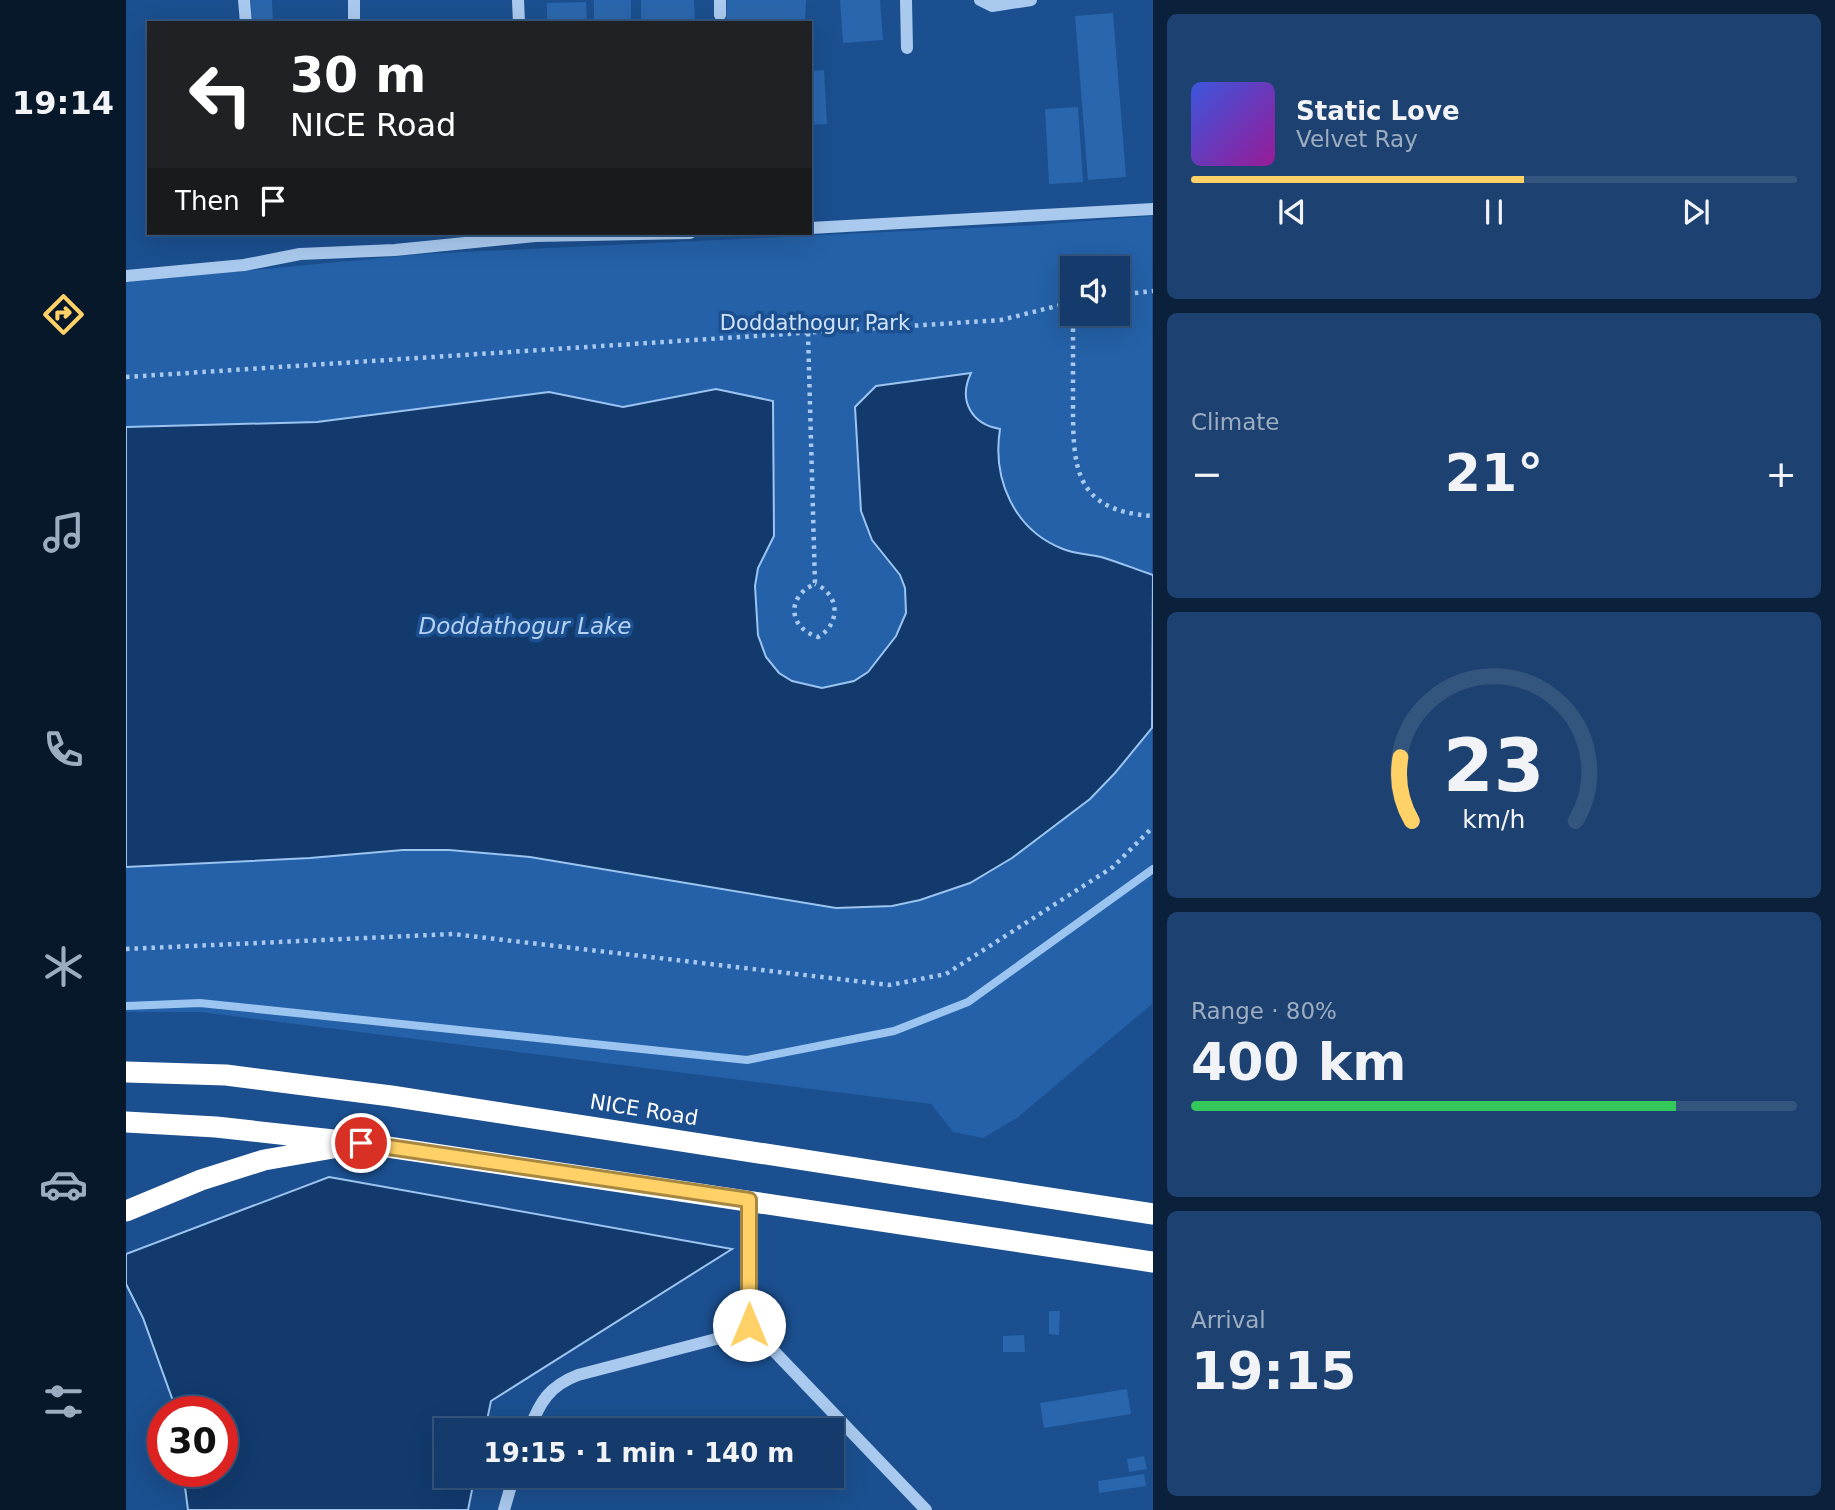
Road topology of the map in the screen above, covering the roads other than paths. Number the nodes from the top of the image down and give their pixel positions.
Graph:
1 (244, 0) edge
2 (354, 0) edge
3 (518, 0) edge
4 (720, 0) edge
5 (906, 0) edge
6 (979, 0) edge
7 (1031, 0) edge
8 (720, 15) dead end
9 (246, 21) edge
10 (354, 21) edge
11 (519, 21) edge
12 (907, 48) dead end
13 (1153, 209) edge
14 (812, 228) edge
15 (535, 235) edge
16 (126, 276) edge
17 (126, 1072) edge
18 (126, 1122) edge
19 (361, 1143) junction
20 (749, 1200) junction
21 (126, 1211) edge
22 (1153, 1214) edge
23 (1153, 1262) edge
24 (749, 1325) junction
25 (534, 1418) edge
26 (510, 1488) edge
27 (504, 1510) edge
28 (926, 1510) edge

1 - 9 street
2 - 10 street
3 - 11 street
4 - 8 street
5 - 12 street
6 - 7 street
13 - 14 street
15 - 16 street
17 - 22 highway, NICE Road
18 - 19 highway
19 - 20 highway
19 - 21 highway
20 - 23 highway
20 - 24 street
24 - 25 street
24 - 28 street
26 - 27 street

